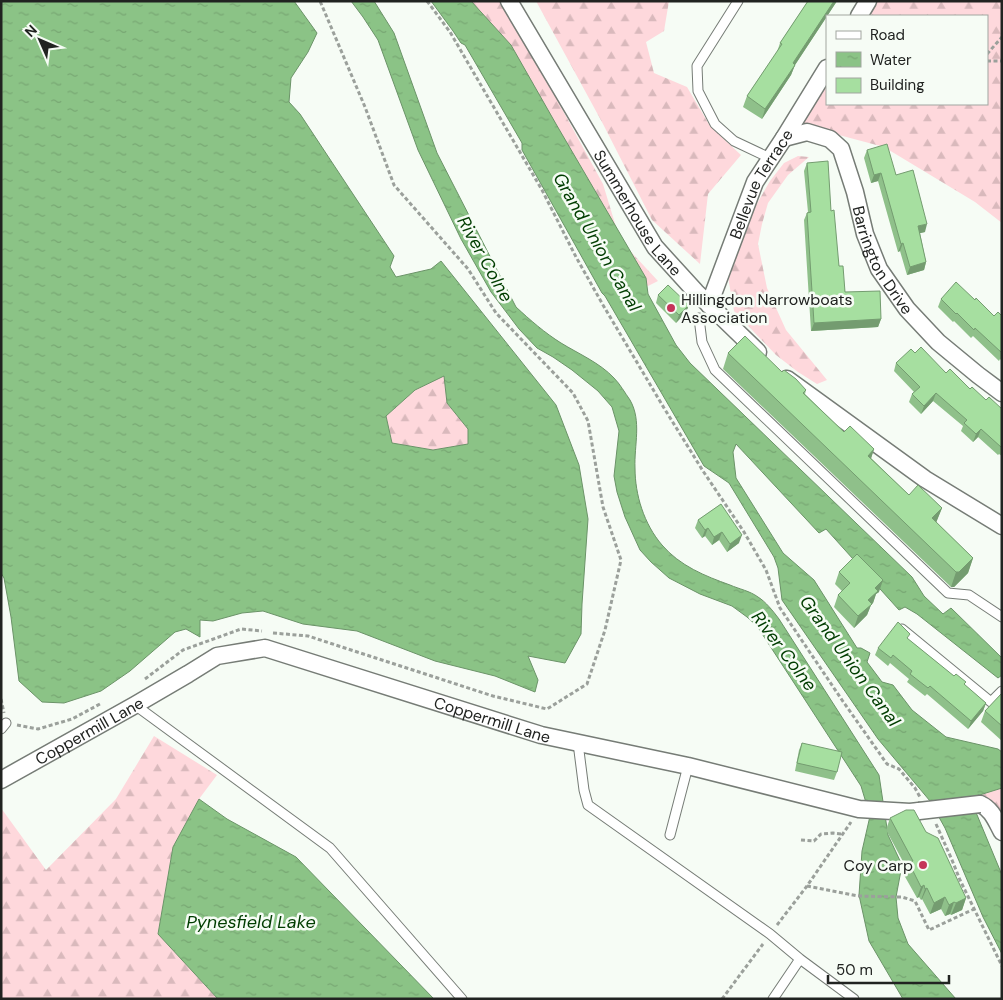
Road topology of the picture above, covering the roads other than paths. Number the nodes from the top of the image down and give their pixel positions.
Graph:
1 (509, 1) edge
2 (738, 1) edge
3 (868, 1) edge
4 (860, 15) edge
5 (826, 70) edge
6 (784, 138) junction
7 (770, 158) junction
8 (704, 311) junction
9 (1002, 393) edge
10 (1002, 526) edge
11 (1002, 617) edge
12 (901, 628) edge
13 (1002, 692) edge
14 (134, 705) junction
15 (578, 743) junction
16 (688, 766) junction
17 (1, 780) edge
18 (1002, 832) edge
19 (670, 835) dead end
20 (800, 959) junction
21 (462, 999) edge
22 (773, 999) edge
23 (854, 999) edge

1 - 8 street, Summerhouse Lane
2 - 7 lane
3 - 4 street
5 - 6 street, Bellevue Terrace
6 - 7 street, Bellevue Terrace
6 - 9 street, Barrington Drive
7 - 8 street, Bellevue Terrace
8 - 10 street, Summerhouse Lane
8 - 11 lane
12 - 13 lane
14 - 15 street, Coppermill Lane
14 - 17 street, Coppermill Lane
14 - 21 lane
15 - 16 street, Coppermill Lane
15 - 20 lane
16 - 18 street, Coppermill Lane, bridge
16 - 19 lane
20 - 22 lane
20 - 23 lane

